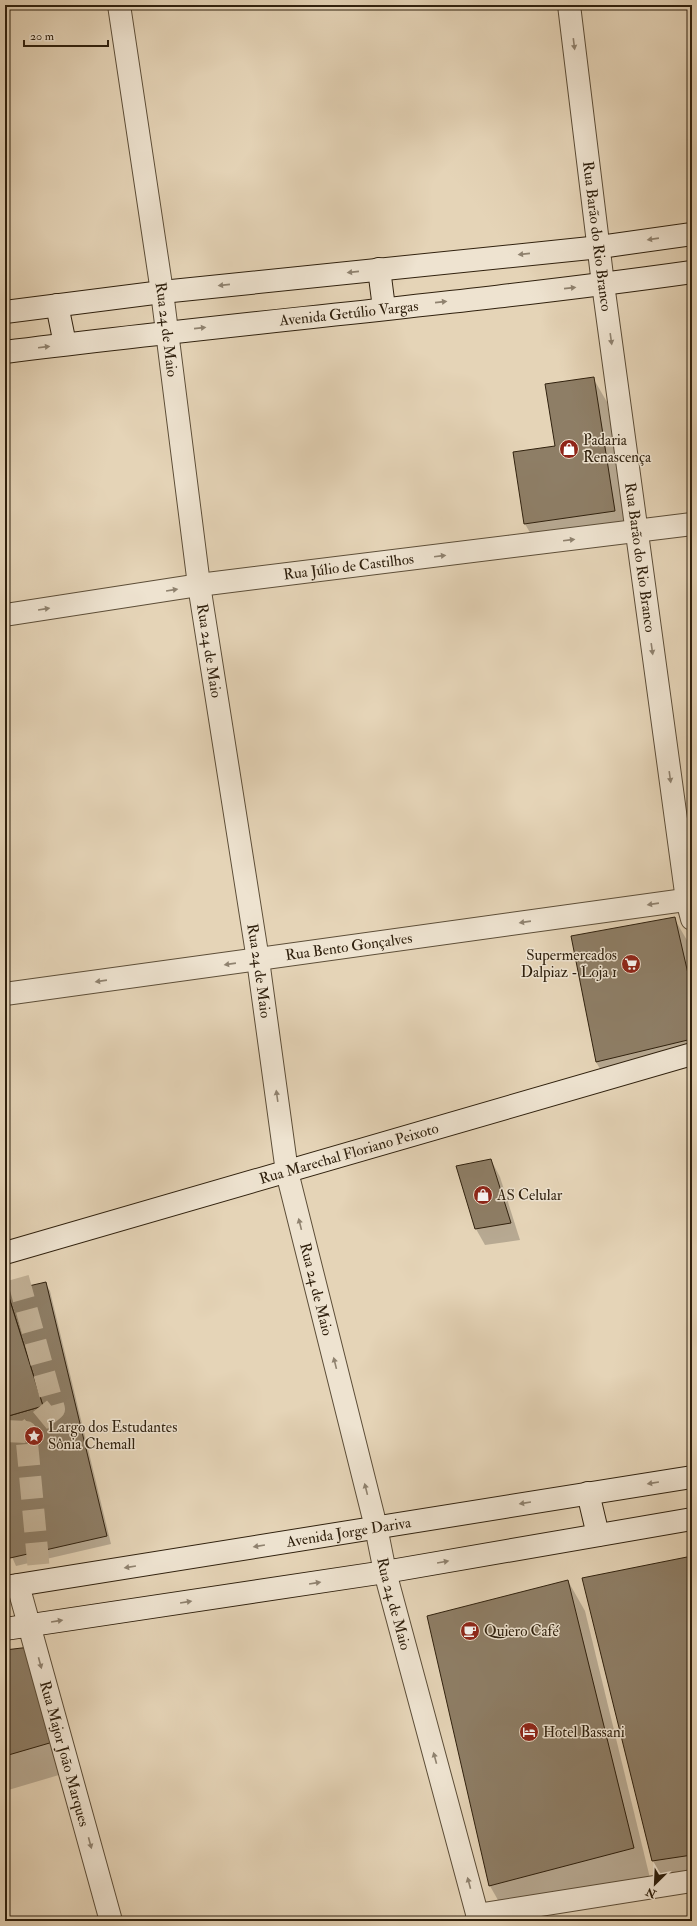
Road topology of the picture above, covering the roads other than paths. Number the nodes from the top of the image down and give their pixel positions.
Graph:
1 (119, 5) edge
2 (569, 5) edge
3 (692, 234) edge
4 (600, 247) junction
5 (379, 269) junction
6 (692, 272) edge
7 (603, 284) junction
8 (162, 292) junction
9 (57, 305) junction
10 (384, 308) junction
11 (5, 312) edge
12 (167, 332) junction
13 (65, 344) junction
14 (5, 352) edge
15 (692, 524) edge
16 (636, 532) junction
17 (199, 585) junction
18 (5, 615) edge
19 (690, 906) edge
20 (258, 960) junction
21 (5, 994) edge
22 (692, 1054) edge
23 (287, 1172) junction
24 (5, 1253) edge
25 (692, 1477) edge
26 (588, 1493) junction
27 (692, 1519) edge
28 (376, 1527) junction
29 (598, 1535) junction
30 (385, 1572) junction
31 (11, 1586) edge
32 (30, 1625) junction
33 (5, 1629) edge
34 (692, 1881) edge
35 (478, 1918) edge
36 (111, 1921) edge

1 - 8 street, Rua 24 de Maio
2 -> 4 street, Rua Barão do Rio Branco
3 -> 4 street
4 -> 5 street
4 - 7 street, Rua Barão do Rio Branco
5 -> 8 street
5 - 10 street
6 - 7 street, Avenida Getúlio Vargas
10 -> 7 street, Avenida Getúlio Vargas
7 -> 16 street, Rua Barão do Rio Branco
8 - 9 street
8 - 12 street, Rua 24 de Maio
9 - 11 street
9 - 13 street
12 -> 10 street, Avenida Getúlio Vargas
12 - 13 street, Avenida Getúlio Vargas
12 - 17 street, Rua 24 de Maio
14 -> 13 street, Avenida Getúlio Vargas
15 - 16 street, Rua Júlio de Castilhos
17 -> 16 street, Rua Júlio de Castilhos
16 -> 19 street, Rua Barão do Rio Branco
18 -> 17 street, Rua Júlio de Castilhos
17 - 20 street, Rua 24 de Maio
19 -> 20 street, Rua Bento Gonçalves
20 -> 21 street, Rua Bento Gonçalves
23 -> 20 street, Rua 24 de Maio
22 - 23 street, Rua Marechal Floriano Peixoto
23 - 24 street, Rua Marechal Floriano Peixoto
28 -> 23 street, Rua 24 de Maio
25 -> 26 street, Avenida Jorge Dariva
26 -> 28 street, Avenida Jorge Dariva
26 - 29 street
27 - 29 street
28 - 30 street, Rua 24 de Maio
28 -> 31 street, Avenida Jorge Dariva
30 -> 29 street
32 -> 30 street
35 -> 30 street, Rua 24 de Maio
31 - 32 street, Rua Major João Marques
32 - 33 street
32 -> 36 street, Rua Major João Marques
34 - 35 street

